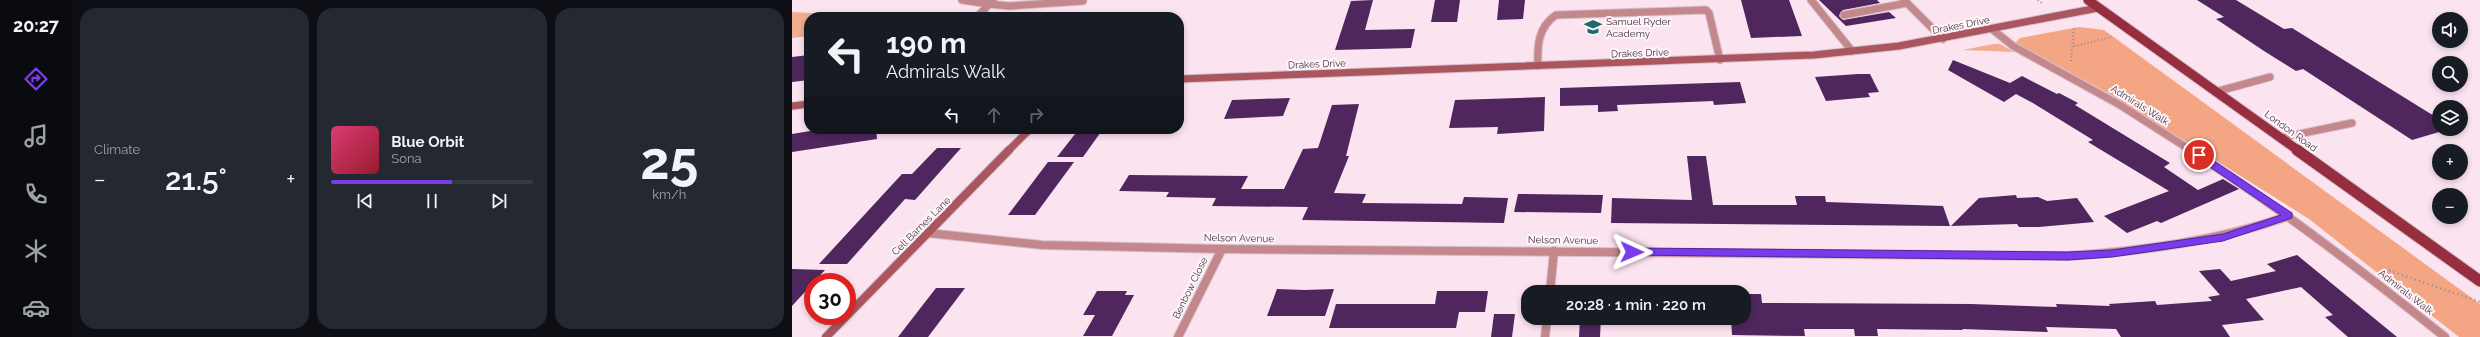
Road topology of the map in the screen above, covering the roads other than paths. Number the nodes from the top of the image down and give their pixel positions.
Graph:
1 (962, 0) edge
2 (1811, 0) edge
3 (2088, 0) edge
4 (1083, 1) dead end
5 (1906, 1) edge
6 (991, 2) edge
7 (2098, 8) junction
8 (982, 12) edge
9 (1844, 15) dead end
10 (1992, 30) junction
11 (1942, 39) junction
12 (1852, 51) junction
13 (1720, 60) junction
14 (1538, 66) junction
15 (2270, 77) dead end
16 (1184, 79) edge
17 (2215, 92) junction
18 (804, 105) edge
19 (792, 106) edge
20 (2352, 123) dead end
21 (1025, 134) edge
22 (2280, 138) junction
23 (2289, 216) junction
24 (928, 234) junction
25 (1222, 249) junction
26 (1554, 251) junction
27 (2480, 281) edge
28 (1551, 285) edge
29 (1546, 325) edge
30 (826, 337) edge
31 (1178, 337) edge
32 (1545, 337) edge
33 (2444, 337) edge

1 - 6 street
2 - 12 street
3 - 7 main road, London Road
4 - 6 street
5 - 9 street
5 - 11 street
6 - 8 street
7 - 10 street, Drakes Drive
7 - 17 main road, London Road
10 - 11 street, Drakes Drive
10 - 23 street, Admirals Walk
11 - 12 street, Drakes Drive
12 - 13 street, Drakes Drive
13 - 14 street, Drakes Drive
13 - 14 street
14 - 16 street, Drakes Drive
15 - 17 street
17 - 22 main road, London Road
18 - 19 street
20 - 22 street
21 - 24 street, Cell Barnes Lane
22 - 27 main road, London Road
23 - 26 street, Nelson Avenue
23 - 33 street, Admirals Walk
24 - 25 street, Nelson Avenue
24 - 30 street, Cell Barnes Lane
25 - 26 street, Nelson Avenue
25 - 31 street, Benbow Close
26 - 28 street
29 - 32 street

